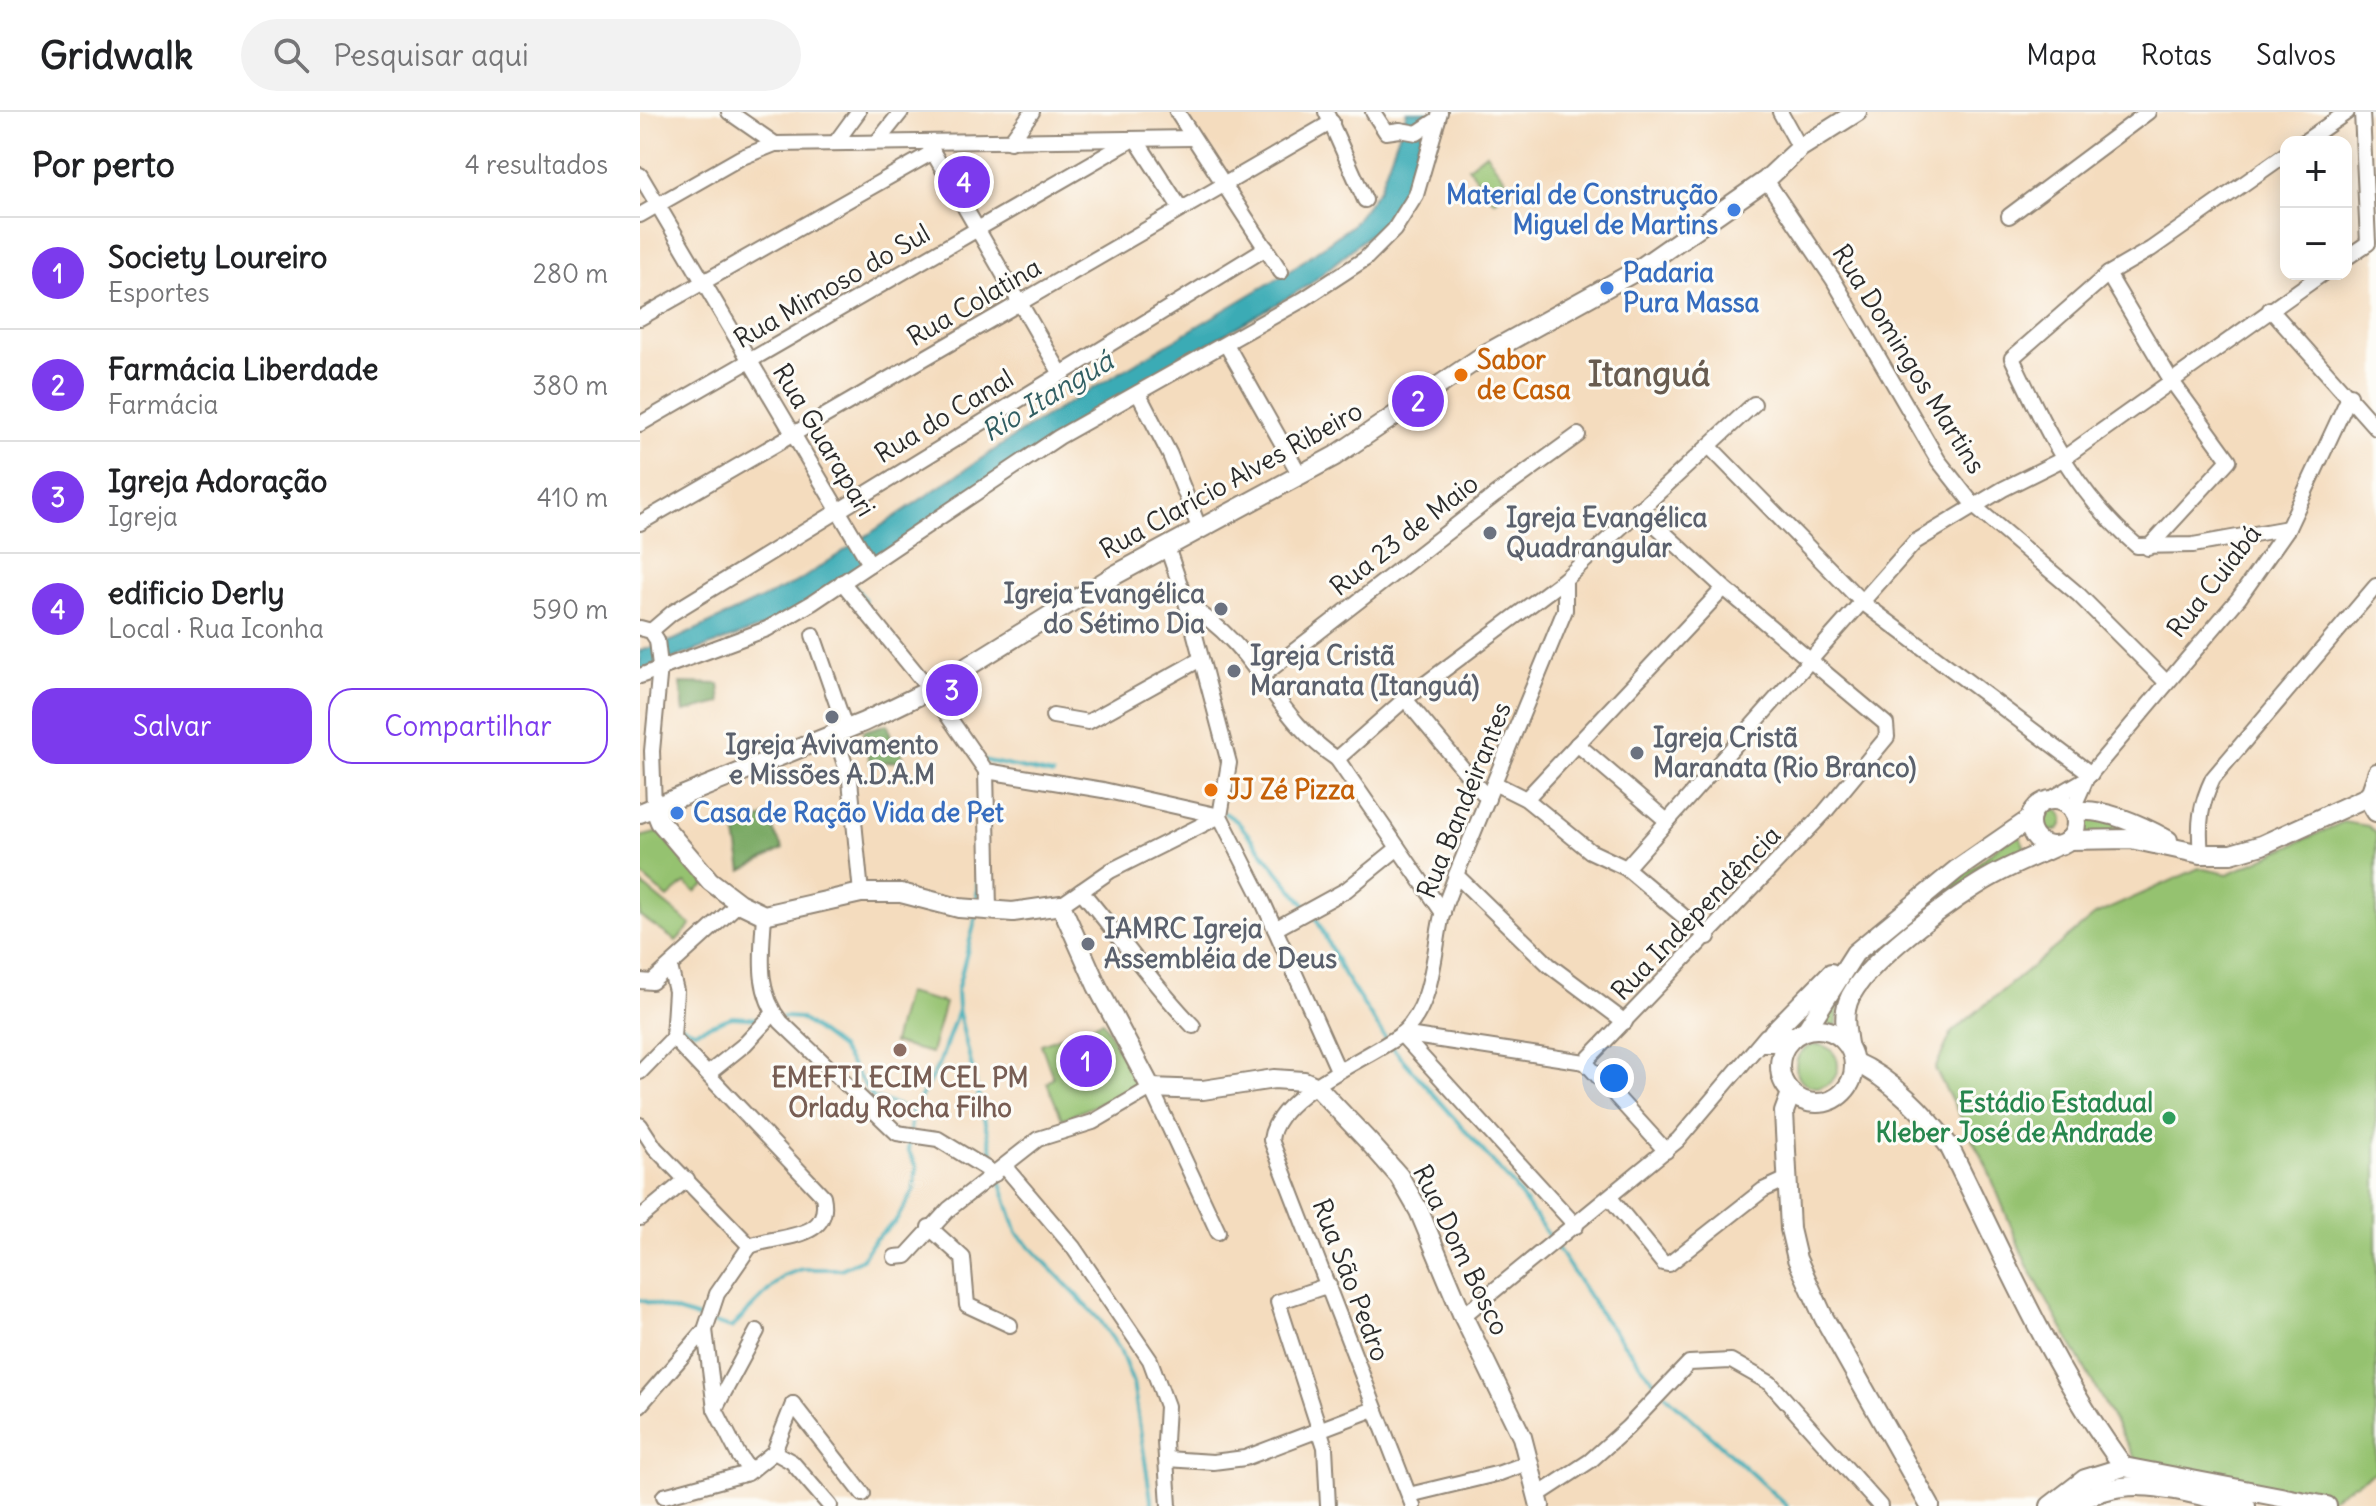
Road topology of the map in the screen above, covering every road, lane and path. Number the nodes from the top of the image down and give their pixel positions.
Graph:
1 (729, 112) edge
2 (858, 112) edge
3 (901, 112) edge
4 (1032, 112) edge
5 (1177, 112) edge
6 (1373, 112) edge
7 (1780, 112) edge
8 (1857, 112) edge
9 (2148, 112) edge
10 (2347, 112) edge
11 (2362, 112) edge
12 (1439, 115) edge
13 (1329, 117) edge
14 (2313, 136) edge
15 (1193, 138) junction
16 (1134, 141) junction
17 (836, 142) junction
18 (877, 142) junction
19 (1010, 142) junction
20 (775, 144) junction
21 (930, 148) junction
22 (1800, 148) junction
23 (2280, 158) edge
24 (640, 175) edge
25 (1766, 180) junction
26 (1226, 183) junction
27 (1365, 200) dead end
28 (657, 205) junction
29 (1181, 209) junction
30 (640, 215) edge
31 (2009, 216) dead end
32 (978, 230) junction
33 (1266, 248) junction
34 (2372, 249) edge
35 (2352, 256) edge
36 (1281, 272) dead end
37 (2108, 274) junction
38 (2313, 280) edge
39 (703, 282) junction
40 (1020, 303) junction
41 (2270, 309) junction
42 (640, 318) edge
43 (1226, 344) junction
44 (750, 362) junction
45 (1061, 374) junction
46 (2171, 380) junction
47 (1138, 393) junction
48 (2350, 395) junction
49 (1754, 404) dead end
50 (640, 424) edge
51 (2376, 428) edge
52 (793, 435) junction
53 (1578, 435) dead end
54 (1709, 446) junction
55 (2061, 460) junction
56 (1300, 475) junction
57 (1975, 507) junction
58 (837, 509) junction
59 (1638, 509) junction
60 (640, 523) edge
61 (2288, 528) junction
62 (1200, 530) junction
63 (1167, 547) junction
64 (2148, 548) junction
65 (868, 561) junction
66 (1565, 579) junction
67 (842, 582) junction
68 (2376, 586) edge
69 (1724, 588) junction
70 (1862, 602) junction
71 (1187, 605) junction
72 (645, 629) edge
73 (813, 635) dead end
74 (1199, 660) junction
75 (660, 662) junction
76 (1811, 662) junction
77 (640, 676) edge
78 (1262, 676) junction
79 (2165, 681) junction
80 (930, 690) junction
81 (1405, 699) junction
82 (1053, 716) dead end
83 (840, 732) junction
84 (1577, 744) junction
85 (1337, 759) junction
86 (986, 771) junction
87 (2376, 771) edge
88 (2088, 776) junction
89 (1496, 784) junction
90 (1488, 799) junction
91 (1526, 799) junction
92 (2049, 800) junction
93 (2373, 801) edge
94 (647, 810) edge
95 (2072, 812) junction
96 (1220, 816) junction
97 (2030, 819) junction
98 (1667, 821) junction
99 (2062, 843) junction
100 (1398, 848) junction
101 (2181, 848) junction
102 (2201, 854) junction
103 (1626, 868) junction
104 (1456, 875) junction
105 (1081, 891) junction
106 (861, 893) junction
107 (739, 903) junction
108 (1061, 905) junction
109 (989, 910) junction
110 (1443, 913) junction
111 (764, 915) junction
112 (1275, 929) junction
113 (1708, 937) junction
114 (1855, 953) junction
115 (670, 967) junction
116 (640, 981) edge
117 (774, 1013) junction
118 (1625, 1022) junction
119 (1193, 1026) dead end
120 (1401, 1034) junction
121 (1790, 1036) junction
122 (673, 1038) junction
123 (1851, 1053) junction
124 (1585, 1062) junction
125 (1338, 1070) junction
126 (640, 1072) edge
127 (709, 1073) junction
128 (1317, 1087) junction
129 (1151, 1088) junction
130 (1791, 1093) junction
131 (640, 1125) edge
132 (1666, 1151) junction
133 (1000, 1170) junction
134 (687, 1179) junction
135 (1787, 1179) junction
136 (1611, 1199) junction
137 (640, 1218) edge
138 (1576, 1226) junction
139 (929, 1227) junction
140 (1218, 1232) dead end
141 (750, 1246) junction
142 (895, 1257) dead end
143 (1329, 1285) junction
144 (1463, 1316) junction
145 (1010, 1325) dead end
146 (705, 1330) junction
147 (757, 1331) dead end
148 (640, 1405) edge
149 (715, 1409) junction
150 (1374, 1409) junction
151 (1320, 1432) junction
152 (774, 1452) junction
153 (1166, 1459) junction
154 (1530, 1462) junction
155 (2124, 1467) junction
156 (753, 1468) junction
157 (863, 1494) dead end
158 (664, 1496) dead end
159 (1539, 1500) edge
160 (1411, 1501) edge
161 (830, 1506) edge
162 (1169, 1506) edge
163 (1328, 1506) edge
164 (1880, 1506) edge
165 (1930, 1506) edge
166 (2050, 1506) edge
167 (2072, 1506) edge
168 (2246, 1506) edge
169 (2327, 1506) edge

1 - 20 street
2 - 17 street
3 - 18 street
4 - 19 street
5 - 15 street
6 - 12 street
7 - 22 street
8 - 22 street, Rua Clarício Alves Ribeiro
9 - 31 street
10 - 14 street
11 - 34 street
12 - 43 street
13 - 26 street, Rua Colatina
13 - 27 street
15 - 16 street
15 - 26 street
16 - 19 street
16 - 29 street
16 - 32 street, Rua Mimoso do Sul
17 - 18 street
17 - 20 street
18 - 21 street
19 - 21 street
20 - 28 street
21 - 32 street
21 - 39 street
22 - 25 street, Rua Clarício Alves Ribeiro
23 - 37 street
24 - 28 street, Rua Guarapari
25 - 56 street, Rua Clarício Alves Ribeiro
25 - 57 street, Rua Domingos Martins
26 - 29 street, Rua Colatina
26 - 33 street
28 - 30 street
28 - 39 street, Rua Guarapari
29 - 40 street, Rua Colatina
32 - 40 street
32 - 44 street, Rua Mimoso do Sul
33 - 36 street
33 - 45 street, Rua do Canal
34 - 35 street
37 - 46 street
37 - 55 street
38 - 41 street
39 - 42 street
39 - 44 street, Rua Guarapari
40 - 45 street
40 - 52 street, Rua Colatina
41 - 46 street
41 - 48 street
43 - 47 street
43 - 56 street
44 - 50 street, Rua Mimoso do Sul
44 - 52 street, Rua Guarapari
45 - 58 street, Rua do Canal
46 - 55 street
46 - 64 street
47 - 62 street
47 - 65 street
48 - 51 street
48 - 61 street, Rua Cuiabá
49 - 54 street
52 - 58 street, Rua Guarapari
52 - 60 street, Rua Colatina
53 - 78 street, Rua 23 de Maio
54 - 59 street
54 - 70 street
55 - 57 street
55 - 64 street
56 - 62 street, Rua Clarício Alves Ribeiro
57 - 70 street
57 - 79 street, Rua Domingos Martins
58 - 65 street, Rua Guarapari
58 - 72 street, Rua do Canal
59 - 66 street
59 - 69 street, Rua Independência
61 - 64 street
61 - 79 street, Rua Cuiabá
62 - 63 street, Rua Clarício Alves Ribeiro
63 - 71 street
63 - 80 street, Rua Clarício Alves Ribeiro
65 - 67 street
66 - 81 street
66 - 89 street, Rua Bandeirantes
67 - 75 street
67 - 80 street
68 - 102 street
69 - 76 street, Rua Independência
69 - 84 street
70 - 76 street
70 - 88 street
71 - 74 street
71 - 78 street
72 - 75 street
73 - 83 street
74 - 82 street
74 - 96 street
75 - 77 street
75 - 94 street
76 - 98 street
76 - 113 street, Rua Independência
78 - 85 street
79 - 88 street, Rua Cuiabá
80 - 83 street, Rua Clarício Alves Ribeiro
80 - 86 street
81 - 85 street
81 - 90 street
83 - 94 street, Rua Clarício Alves Ribeiro
83 - 106 street
84 - 91 street
84 - 98 street
85 - 100 street
86 - 96 street
86 - 109 street
87 - 93 street
88 - 92 street, Rua Cuiabá
88 - 95 street, Rua Cuiabá
89 - 90 street, Rua Bandeirantes
89 - 91 street
90 - 104 street, Rua Bandeirantes
91 - 103 street
92 - 95 street
92 - 97 street
93 - 102 street
94 - 107 street
95 - 99 street
95 - 101 street
96 - 105 street
96 - 112 street
97 - 99 street
97 - 114 street
98 - 103 street
99 - 101 street
99 - 123 street
100 - 110 street
100 - 112 street
101 - 102 street
103 - 113 street
104 - 110 street, Rua Bandeirantes
104 - 118 street
105 - 108 street
105 - 119 street
106 - 109 street
106 - 111 street
107 - 111 street
107 - 115 street
108 - 109 street
108 - 129 street
110 - 120 street, Rua Bandeirantes
111 - 117 street
112 - 125 street
113 - 118 street, Rua Independência
114 - 121 street
114 - 121 street
115 - 116 street
115 - 122 street
117 - 127 street
117 - 133 street
118 - 124 street, Rua Independência
120 - 124 street
120 - 125 street, Rua Bandeirantes
120 - 138 street
121 - 123 street
121 - 130 street
121 - 132 street
122 - 126 street
122 - 127 street
123 - 130 street
123 - 155 street
124 - 132 street
125 - 128 street, Rua Bandeirantes
127 - 141 street
128 - 129 street
128 - 143 street, Rua São Pedro
128 - 144 street, Rua Dom Bosco
129 - 133 street
129 - 140 street
130 - 135 street
131 - 134 street
132 - 136 street
133 - 139 street
133 - 153 street
134 - 137 street
134 - 141 street
135 - 136 street
135 - 165 street
136 - 138 street
138 - 144 street
139 - 142 street
139 - 145 street
141 - 146 street
143 - 150 street, Rua São Pedro
143 - 151 street
144 - 154 street, Rua Dom Bosco
146 - 148 street
146 - 149 street
147 - 149 street
149 - 156 street
150 - 151 street
150 - 160 street, Rua São Pedro
151 - 153 street
151 - 163 street
152 - 156 street
152 - 157 street
152 - 161 street
153 - 162 street
154 - 159 street, Rua Dom Bosco
154 - 160 street
155 - 166 street
155 - 169 street
156 - 158 street
159 - 164 street
167 - 168 street

